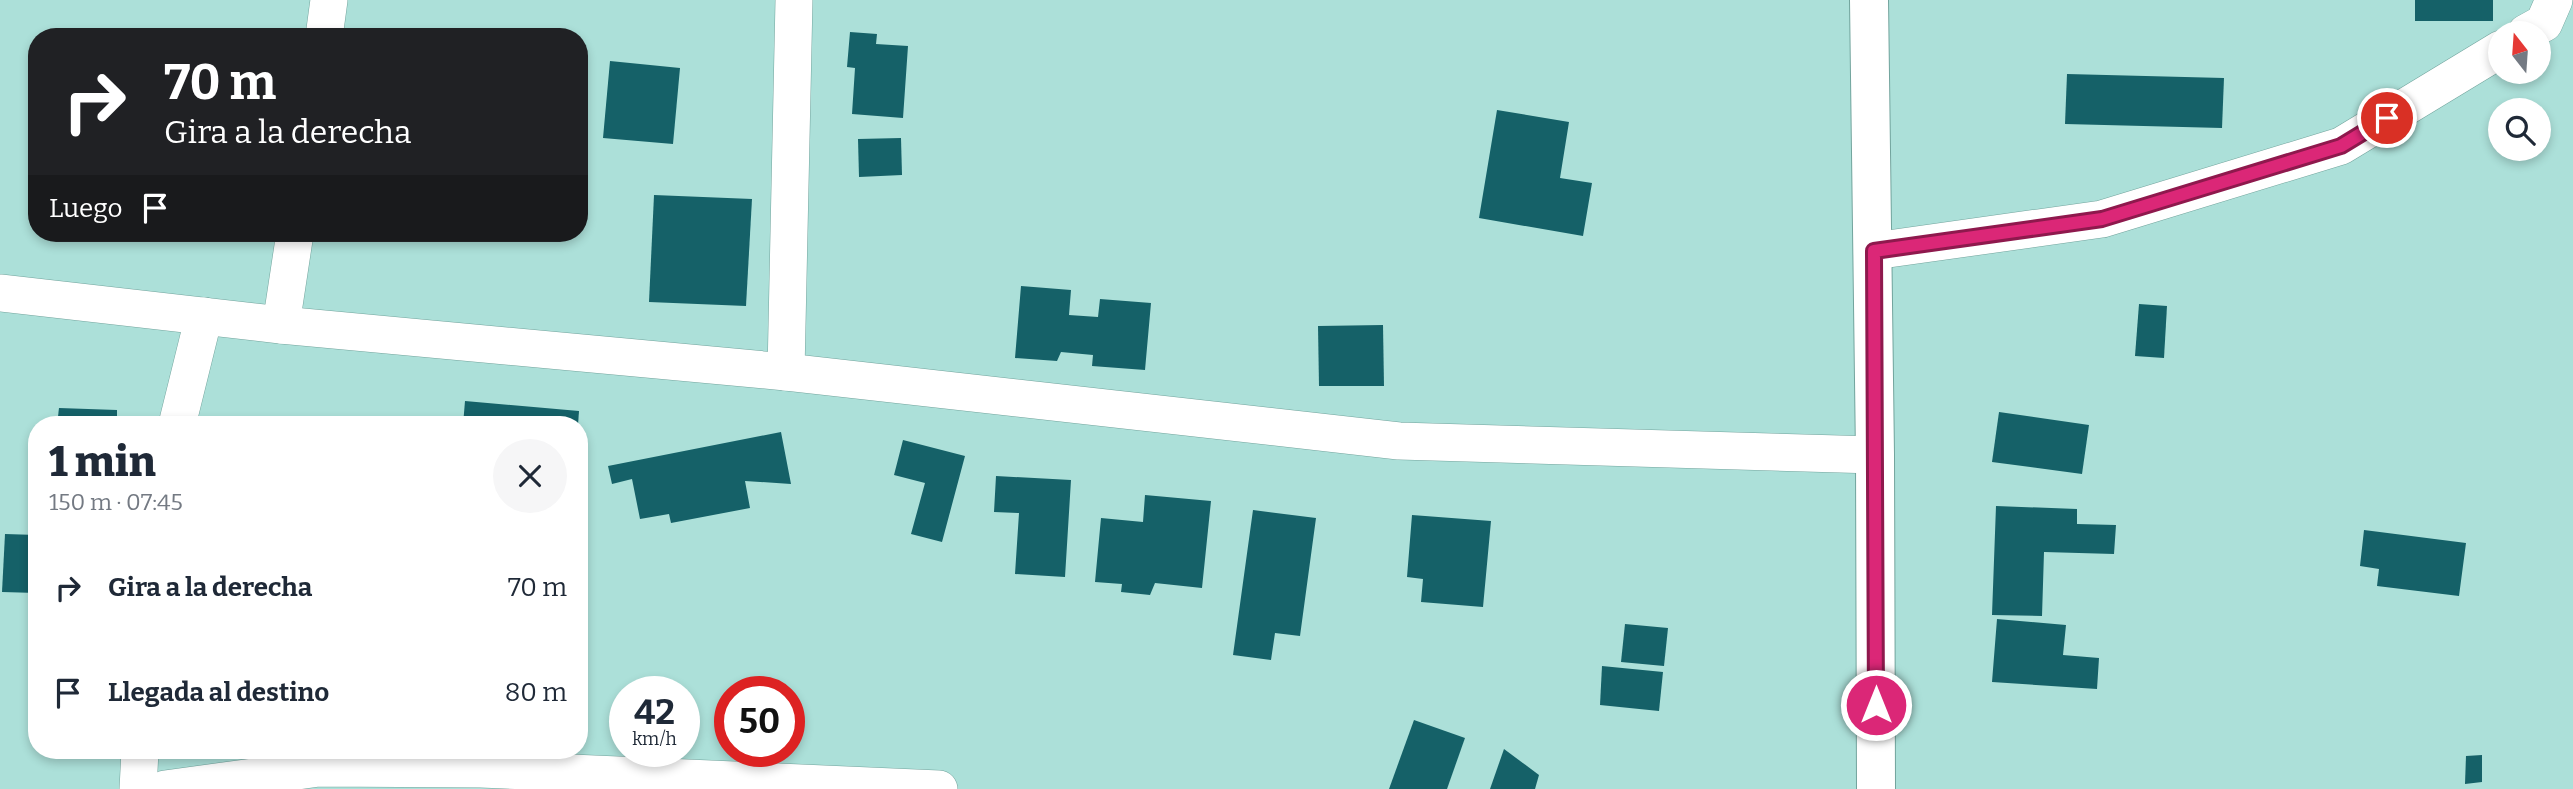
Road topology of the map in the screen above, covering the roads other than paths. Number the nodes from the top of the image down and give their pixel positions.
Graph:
1 (329, 0) edge
2 (794, 0) edge
3 (1869, 0) edge
4 (2554, 0) edge
5 (2545, 21) edge
6 (325, 28) edge
7 (2488, 57) edge
8 (294, 242) edge
9 (1874, 251) junction
10 (0, 293) edge
11 (204, 316) junction
12 (281, 325) junction
13 (786, 372) junction
14 (179, 416) edge
15 (1875, 454) junction
16 (140, 759) edge
17 (138, 789) edge
18 (165, 789) edge
19 (939, 789) edge
20 (1876, 789) edge

1 - 6 street
2 - 13 street
3 - 9 main road
4 - 5 street
7 - 9 street
8 - 12 street
9 - 15 main road
10 - 11 street
11 - 12 street
11 - 14 street
12 - 13 street
13 - 15 street
15 - 20 main road
16 - 17 street
18 - 19 street

